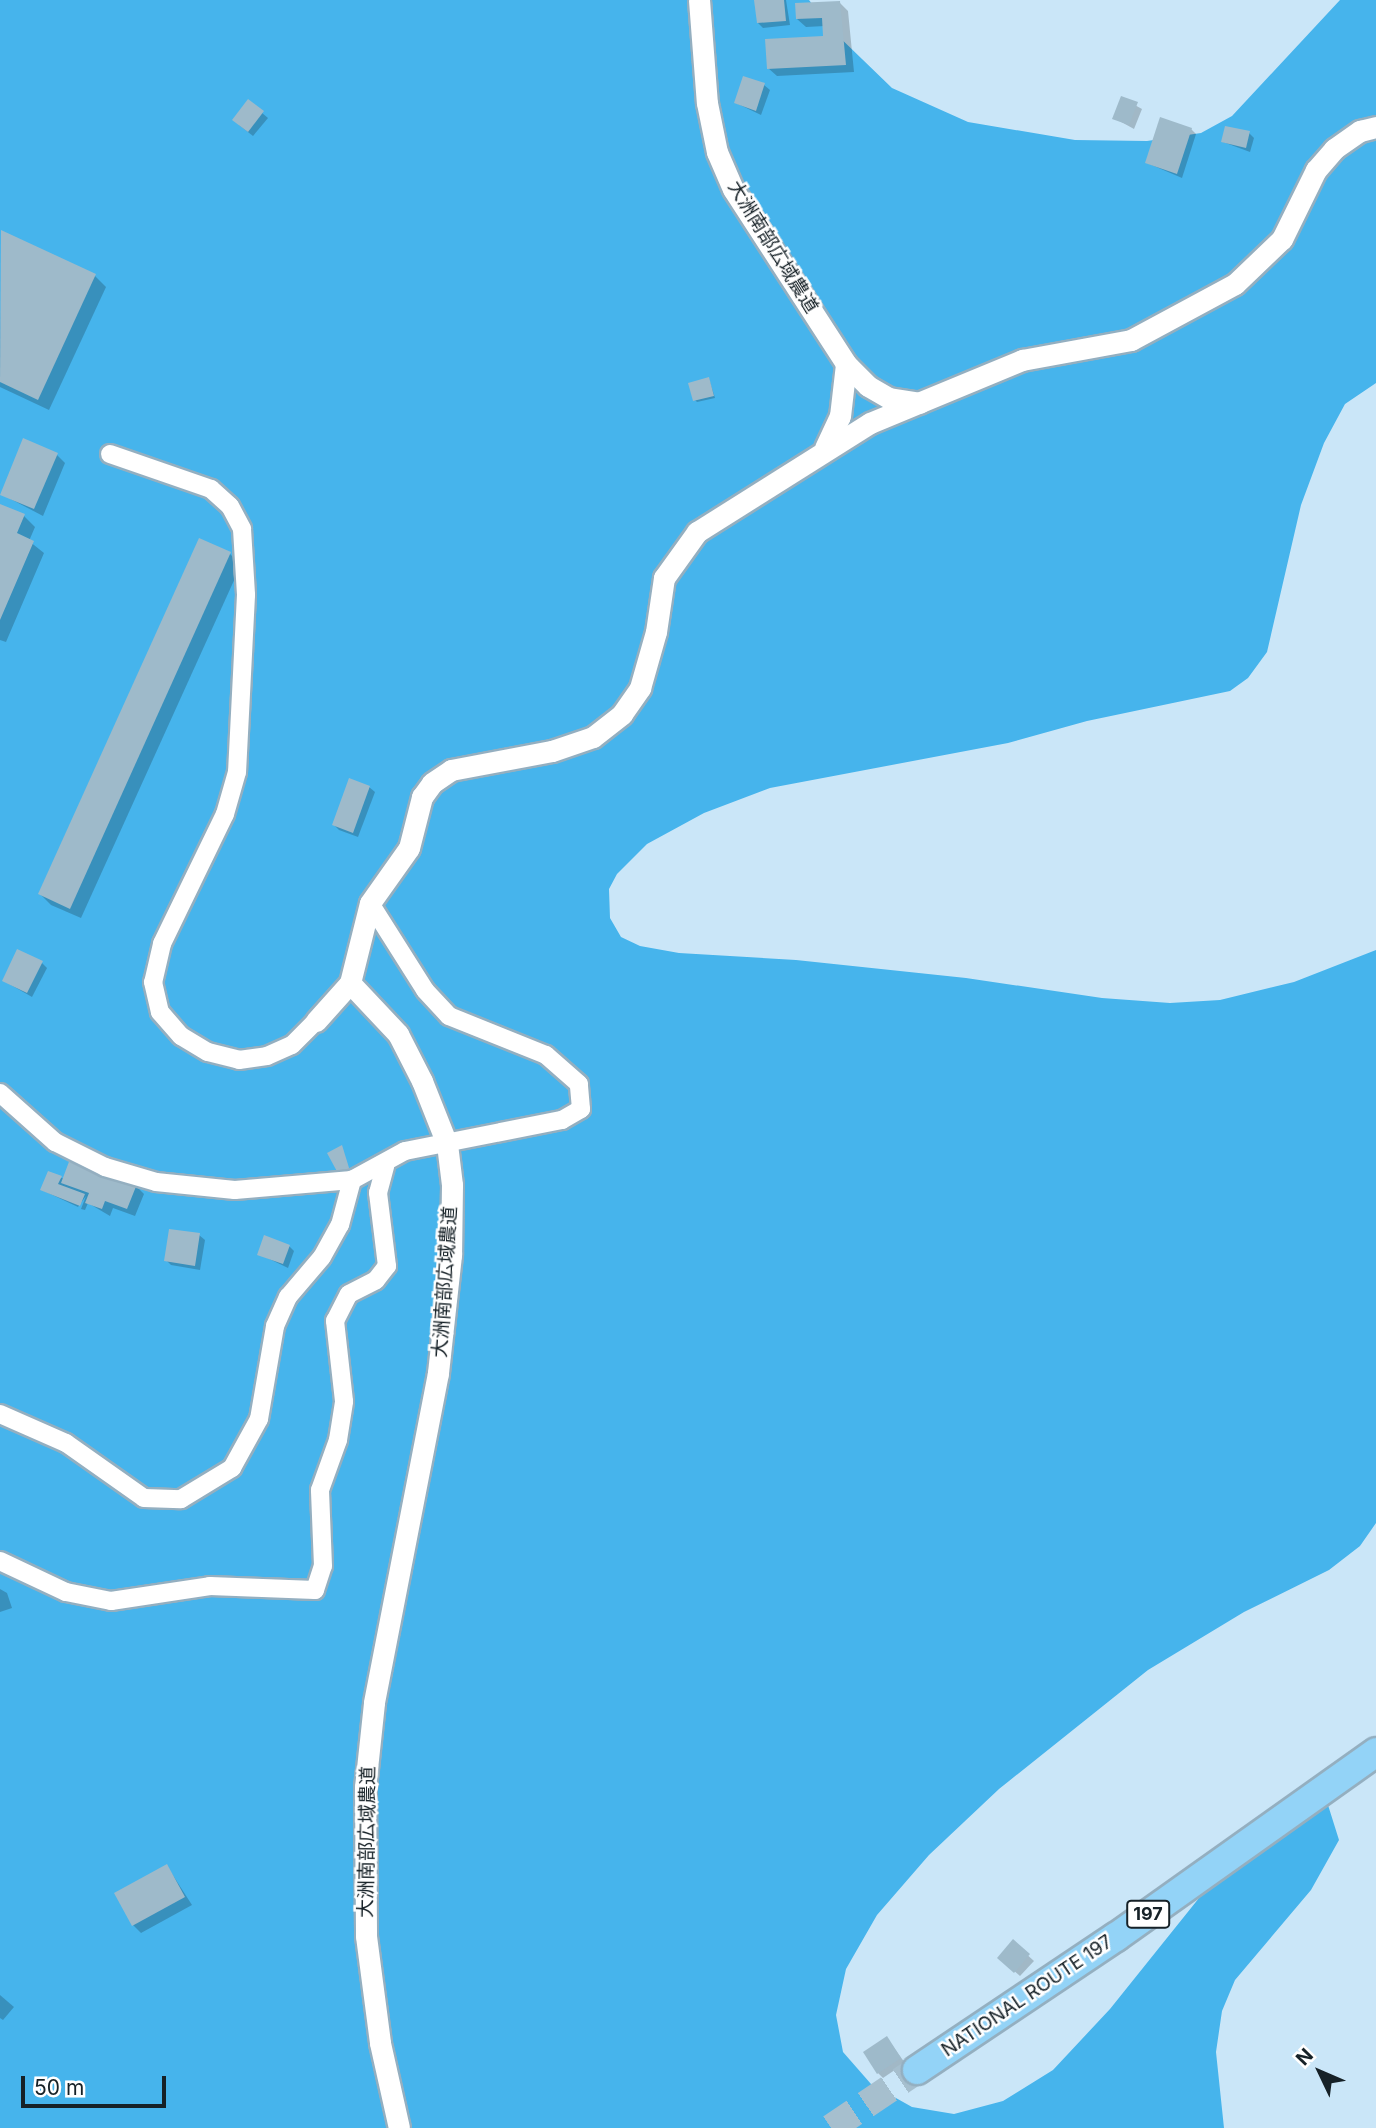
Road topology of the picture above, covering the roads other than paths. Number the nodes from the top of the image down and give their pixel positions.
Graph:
1 (699, 0) edge
2 (1376, 127) edge
3 (846, 364) junction
4 (922, 403) junction
5 (825, 448) junction
6 (110, 454) dead end
7 (370, 903) junction
8 (351, 983) junction
9 (316, 1021) joint
10 (0, 1094) edge
11 (447, 1144) junction
12 (385, 1166) junction
13 (352, 1180) junction
14 (0, 1413) edge
15 (0, 1560) edge
16 (1376, 1752) edge
17 (917, 2070) tunnel mouth
18 (399, 2128) edge

1 - 3 street, 大洲南部広域農道
2 - 4 street
3 - 4 street, 大洲南部広域農道
3 - 5 street
4 - 5 street
5 - 7 street
6 - 9 street
7 - 8 street
7 - 11 street
8 - 9 street
8 - 11 street, 大洲南部広域農道
10 - 13 street
11 - 12 street
11 - 18 street, 大洲南部広域農道
12 - 13 street
12 - 15 street
13 - 14 street
16 - 17 highway, NATIONAL ROUTE 197 / 197

